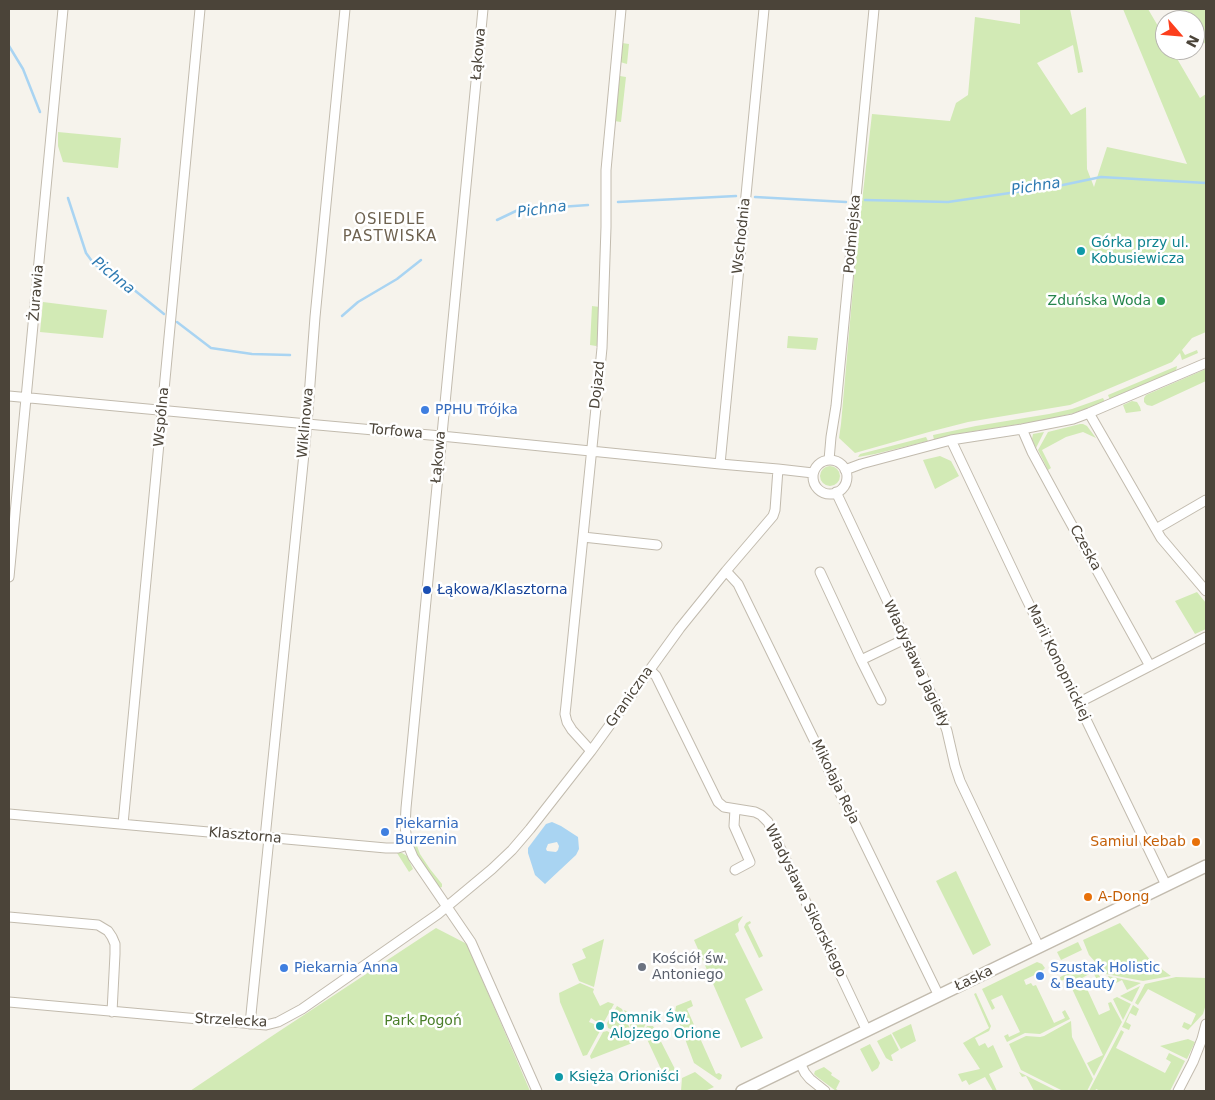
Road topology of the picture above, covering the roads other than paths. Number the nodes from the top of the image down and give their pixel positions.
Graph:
1 (63, 9) edge
2 (200, 9) edge
3 (345, 9) edge
4 (483, 9) edge
5 (621, 9) edge
6 (764, 9) edge
7 (874, 9) edge
8 (1206, 363) edge
9 (9, 396) edge
10 (27, 398) junction
11 (163, 410) junction
12 (1089, 413) junction
13 (307, 424) junction
14 (1022, 429) junction
15 (442, 436) junction
16 (951, 440) junction
17 (591, 451) junction
18 (830, 460) junction
19 (720, 464) junction
20 (778, 469) junction
21 (845, 470) junction
22 (814, 473) junction
23 (836, 492) junction
24 (1206, 500) edge
25 (1156, 529) junction
26 (583, 536) junction
27 (657, 545) dead end
28 (726, 571) junction
29 (820, 572) dead end
30 (9, 577) edge
31 (1206, 591) edge
32 (1206, 637) edge
33 (905, 638) junction
34 (861, 660) junction
35 (1150, 666) junction
36 (650, 670) junction
37 (881, 700) dead end
38 (1078, 703) junction
39 (591, 751) junction
40 (735, 809) junction
41 (9, 814) edge
42 (123, 824) junction
43 (267, 838) junction
44 (408, 845) junction
45 (1206, 866) edge
46 (735, 870) dead end
47 (1166, 886) junction
48 (447, 907) junction
49 (9, 917) edge
50 (1039, 947) junction
51 (939, 996) junction
52 (9, 1002) edge
53 (112, 1012) junction
54 (250, 1024) junction
55 (1206, 1024) edge
56 (867, 1030) junction
57 (800, 1063) junction
58 (537, 1091) edge
59 (742, 1091) edge
60 (825, 1091) edge
61 (1178, 1091) edge

1 - 10 street, Żurawia
2 - 11 street, Wspólna
3 - 13 street, Wiklinowa
4 - 15 street, Łąkowa
5 - 17 street, Dojazd
6 - 19 street, Wschodnia
7 - 18 street, Podmiejska
8 - 12 street
9 - 10 street, Torfowa
10 - 11 street, Torfowa
10 - 30 street, Żurawia
11 - 13 street, Torfowa
11 - 42 street, Wspólna
12 - 14 street
12 - 25 street
13 - 15 street, Torfowa
13 - 43 street, Wiklinowa
14 - 16 street
14 - 35 street, Czeska
15 - 17 street, Torfowa
15 - 44 street, Łąkowa
16 - 21 street
16 - 38 street, Marii Konopnickiej
17 - 19 street, Torfowa
17 - 26 street, Dojazd
18 - 21 street
18 - 22 street
19 - 20 street, Torfowa
20 - 22 street, Torfowa
20 - 28 street, Graniczna
21 - 23 street
22 - 23 street
23 - 33 street, Władysława Jagiełły
24 - 25 street
25 - 31 street
26 - 27 street
26 - 39 street, Dojazd
28 - 36 street, Graniczna
28 - 51 street, Mikołaja Reja
29 - 34 street
32 - 35 street
33 - 34 street
33 - 50 street, Władysława Jagiełły
34 - 37 street
35 - 38 street
36 - 39 street, Graniczna
36 - 40 street, Władysława Sikorskiego
38 - 47 street, Marii Konopnickiej
39 - 48 street, Graniczna
40 - 46 street
40 - 56 street, Władysława Sikorskiego
41 - 42 street, Klasztorna
42 - 43 street, Klasztorna
43 - 44 street, Klasztorna
43 - 54 street, Wiklinowa
44 - 48 street
45 - 47 street, Łaska
47 - 50 street, Łaska
48 - 54 street, Strzelecka
48 - 58 street
49 - 53 street
50 - 51 street, Łaska
51 - 56 street, Łaska
52 - 53 street, Strzelecka
53 - 54 street, Strzelecka
55 - 61 street
56 - 57 street, Łaska
57 - 59 street, Łaska
57 - 60 street

